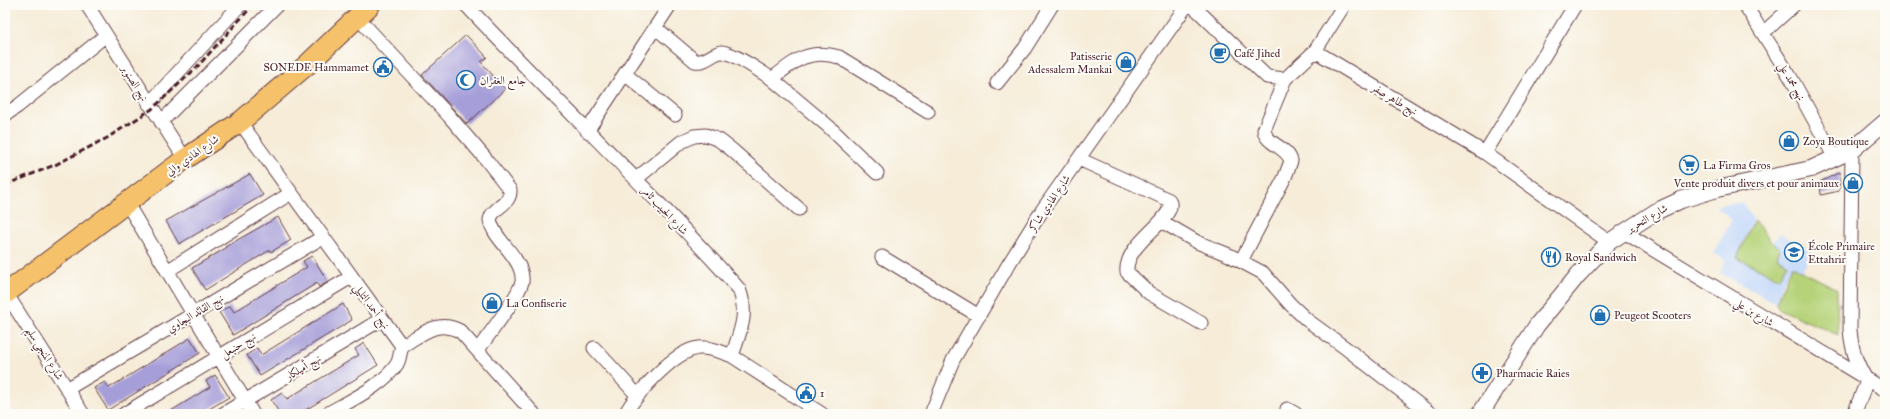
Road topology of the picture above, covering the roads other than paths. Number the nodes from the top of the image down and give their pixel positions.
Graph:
1 (87, 5) edge
2 (240, 5) edge
3 (277, 5) edge
4 (466, 5) edge
5 (670, 5) edge
6 (1052, 5) edge
7 (1187, 5) edge
8 (1192, 5) edge
9 (1344, 5) edge
10 (1575, 5) edge
11 (1745, 5) edge
12 (1794, 5) edge
13 (364, 11) edge
14 (656, 28) junction
15 (1763, 33) junction
16 (105, 36) junction
17 (1315, 50) junction
18 (625, 74) junction
19 (772, 79) junction
20 (1284, 79) junction
21 (997, 83) dead end
22 (149, 104) junction
23 (928, 112) dead end
24 (675, 114) dead end
25 (5, 115) edge
26 (161, 122) junction
27 (240, 122) junction
28 (1885, 122) edge
29 (587, 131) junction
30 (1852, 150) junction
31 (1485, 153) junction
32 (1835, 158) junction
33 (185, 159) junction
34 (1079, 159) junction
35 (877, 174) dead end
36 (636, 179) junction
37 (291, 193) junction
38 (126, 202) junction
39 (799, 208) dead end
40 (1161, 221) junction
41 (1624, 232) junction
42 (323, 237) junction
43 (1609, 242) junction
44 (882, 257) dead end
45 (1241, 262) junction
46 (168, 271) junction
47 (352, 277) junction
48 (6, 293) edge
49 (193, 314) junction
50 (979, 316) junction
51 (382, 319) junction
52 (1202, 323) dead end
53 (402, 346) junction
54 (594, 348) dead end
55 (478, 350) junction
56 (732, 356) junction
57 (219, 357) junction
58 (1868, 381) junction
59 (67, 389) junction
60 (1885, 390) edge
61 (638, 396) junction
62 (245, 401) junction
63 (83, 414) edge
64 (124, 414) edge
65 (223, 414) edge
66 (253, 414) edge
67 (327, 414) edge
68 (534, 414) edge
69 (626, 414) edge
70 (822, 414) edge
71 (931, 414) edge
72 (1431, 414) edge
73 (1480, 414) edge
74 (1854, 414) edge

1 - 16 street, نهج الصنوبر
2 - 22 street
3 - 26 street
4 - 29 street, شارع الحبيب ثامر
5 - 14 street
6 - 21 street
7 - 34 street, شارع الهادي شاكر
8 - 20 street
9 - 17 street
10 - 31 street
11 - 15 street, نهج محمد علي
12 - 15 street
13 - 27 main road, شارع الهادي والي
13 - 55 street
14 - 18 street
14 - 19 street
15 - 32 street, نهج محمد علي
16 - 22 street, نهج الصنوبر
16 - 25 street
17 - 20 street
17 - 31 street, نهج طاهر صفر
18 - 24 street
18 - 29 street
19 - 23 street
19 - 35 street
20 - 45 street
22 - 26 street, نهج الصنوبر
26 - 33 street, نهج الصنوبر
27 - 33 main road, شارع الهادي والي
27 - 37 street, نهج أحمد التليلي
28 - 30 street, شارع التحرير
29 - 36 street, شارع الحبيب ثامر
30 - 32 street, شارع التحرير
30 - 58 street
31 - 43 street, نهج طاهر صفر
32 - 41 street, شارع التحرير
33 - 38 main road, شارع الهادي والي
34 - 40 street
34 - 50 street, شارع الهادي شاكر
36 - 39 street
36 - 56 street, شارع الحبيب ثامر
37 - 42 street, نهج أحمد التليلي
37 - 46 street
38 - 46 street
38 - 48 main road, شارع الهادي والي
40 - 45 street
40 - 52 street
41 - 43 street, شارع التحرير
41 - 58 street, شارع بن علي
42 - 47 street, نهج أحمد التليلي
42 - 49 street, نهج القائد البجاوي
43 - 73 street, شارع التحرير
44 - 50 street
45 - 72 street
46 - 49 street
47 - 51 street, نهج أحمد التليلي
47 - 57 street, نهج حنبعل
48 - 59 street, شارع المنجي سليم
49 - 57 street
49 - 59 street, نهج القائد البجاوي
50 - 71 street, شارع الهادي شاكر
51 - 53 street, نهج أحمد التليلي
51 - 62 street, نهج أميلكار
53 - 55 street
53 - 67 street
54 - 61 street
55 - 68 street
56 - 61 street
56 - 70 street
57 - 62 street
57 - 64 street, نهج حنبعل
58 - 60 street, شارع بن علي
58 - 74 street
59 - 63 street, شارع المنجي سليم
61 - 69 street
62 - 65 street, نهج أميلكار
62 - 66 street

